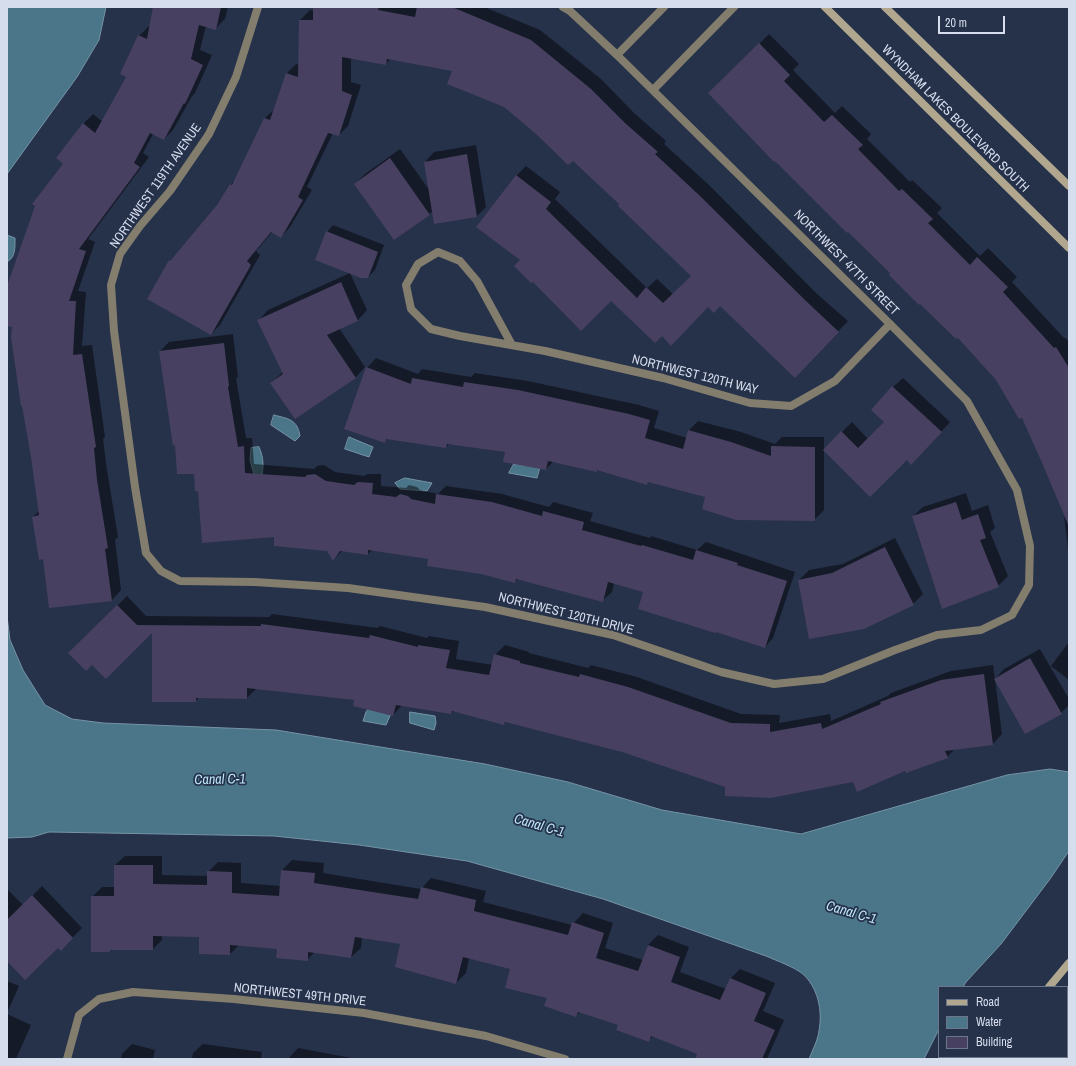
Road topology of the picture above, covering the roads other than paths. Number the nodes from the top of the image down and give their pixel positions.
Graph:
1 (258, 7) edge
2 (563, 7) edge
3 (664, 7) edge
4 (734, 7) edge
5 (825, 7) edge
6 (885, 7) edge
7 (617, 55) junction
8 (653, 90) junction
9 (1069, 186) edge
10 (1069, 248) edge
11 (890, 324) junction
12 (512, 345) junction
13 (161, 571) joint
14 (1029, 585) joint
15 (1069, 963) edge
16 (1050, 986) edge
17 (67, 1059) edge
18 (565, 1059) edge

1 - 13 street, NORTHWEST 119TH AVENUE
2 - 7 street, NORTHWEST 47TH STREET
3 - 7 street
4 - 8 street
5 - 10 street, WYNDHAM LAKES BOULEVARD SOUTH
6 - 9 street
7 - 8 street, NORTHWEST 47TH STREET
8 - 11 street, NORTHWEST 47TH STREET
11 - 12 street, NORTHWEST 120TH WAY
11 - 14 street, NORTHWEST 47TH STREET
12 - 12 street, NORTHWEST 120TH WAY
13 - 14 street, NORTHWEST 120TH DRIVE
15 - 16 street
17 - 18 street, NORTHWEST 49TH DRIVE

